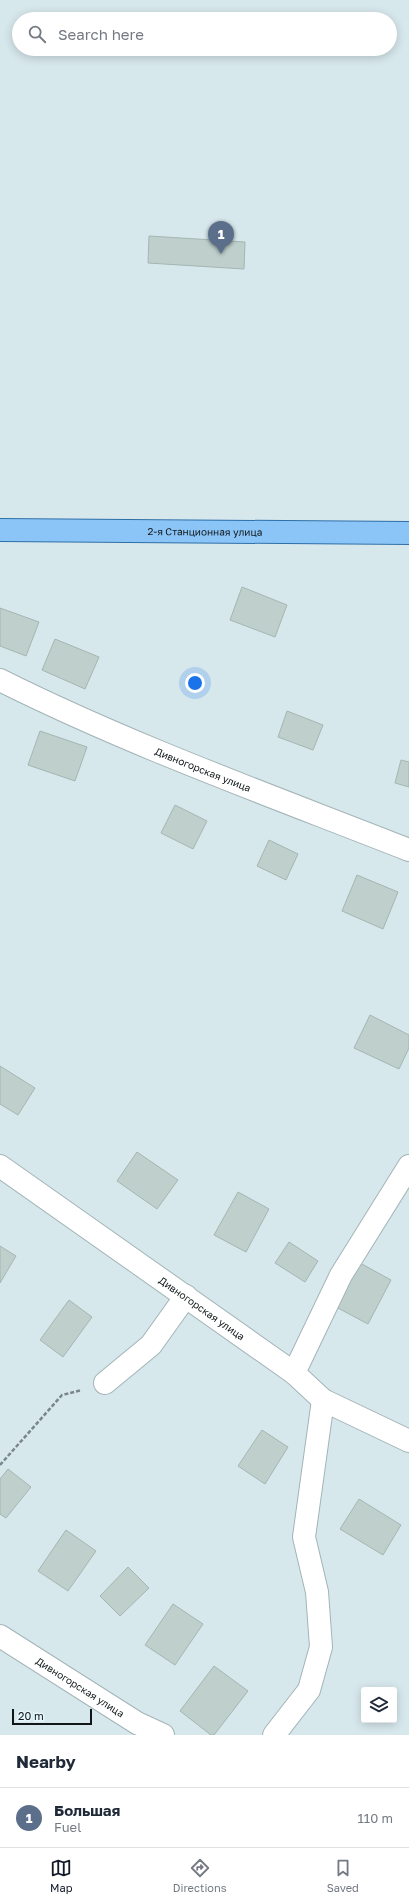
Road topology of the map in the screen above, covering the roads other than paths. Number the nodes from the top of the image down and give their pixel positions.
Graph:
1 (0, 530) edge
2 (409, 534) edge
3 (0, 680) edge
4 (409, 850) edge
5 (0, 1166) edge
6 (409, 1166) edge
7 (186, 1296) junction
8 (294, 1373) junction
9 (105, 1383) road end
10 (323, 1400) junction
11 (409, 1441) edge
12 (0, 1636) edge
13 (163, 1735) edge
14 (274, 1735) edge

1 - 2 main road, 2-я Станционная улица
3 - 4 street, Дивногорская улица
5 - 7 street, Дивногорская улица
6 - 8 street
7 - 8 street, Дивногорская улица
7 - 9 street
8 - 10 street, Дивногорская улица
10 - 11 street, Дивногорская улица
10 - 14 street
12 - 13 street, Дивногорская улица

